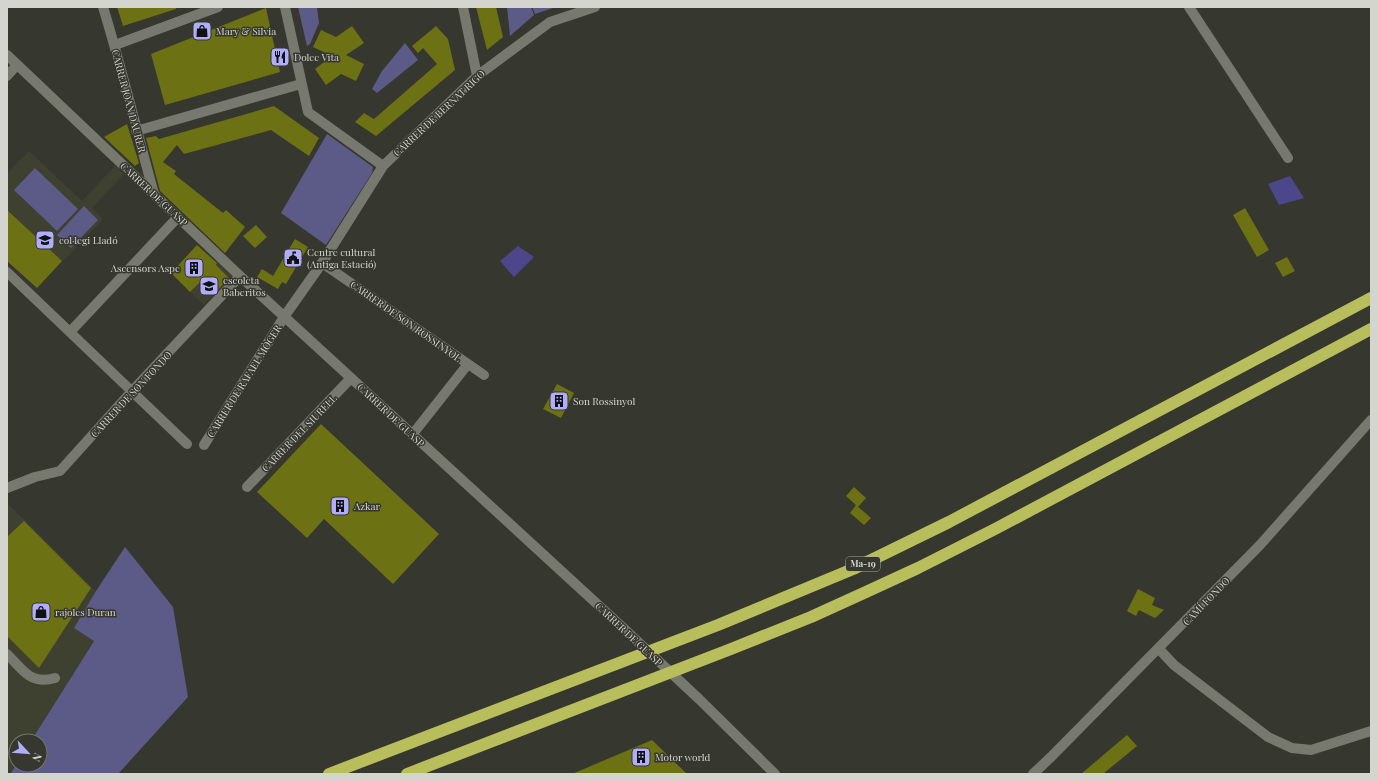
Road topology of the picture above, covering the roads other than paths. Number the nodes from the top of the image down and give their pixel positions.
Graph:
1 (103, 7) edge
2 (218, 7) edge
3 (285, 7) edge
4 (463, 7) edge
5 (595, 7) edge
6 (1189, 7) edge
7 (115, 45) junction
8 (7, 55) edge
9 (17, 65) junction
10 (7, 76) edge
11 (476, 76) junction
12 (301, 84) junction
13 (136, 132) junction
14 (1288, 158) dead end
15 (383, 166) junction
16 (154, 194) junction
17 (178, 217) junction
18 (322, 263) junction
19 (7, 272) edge
20 (240, 276) junction
21 (1371, 298) edge
22 (284, 317) junction
23 (1371, 329) edge
24 (70, 332) junction
25 (468, 364) junction
26 (484, 375) dead end
27 (351, 378) junction
28 (132, 391) junction
29 (1371, 420) edge
30 (412, 435) junction
31 (187, 444) dead end
32 (204, 445) dead end
33 (247, 487) dead end
34 (7, 488) edge
35 (1159, 650) junction
36 (7, 654) edge
37 (55, 678) dead end
38 (1371, 731) edge
39 (329, 774) edge
40 (407, 774) edge
41 (775, 774) edge
42 (1033, 774) edge

1 - 7 street, CARRER JOAN DAURER
2 - 7 street
3 - 12 street
4 - 11 street
5 - 11 street, CARRER DE BERNAT RIGO
6 - 14 street
7 - 13 street, CARRER JOAN DAURER
8 - 9 street, CARRER DE GUASP
9 - 10 street
9 - 16 street, CARRER DE GUASP
11 - 15 street, CARRER DE BERNAT RIGO
12 - 13 street
12 - 15 street
13 - 16 street, CARRER JOAN DAURER
15 - 18 street, CARRER DE BERNAT RIGO
16 - 17 street, CARRER DE GUASP
17 - 20 street, CARRER DE GUASP
17 - 24 street
18 - 22 street
18 - 25 street, CARRER DE SON ROSSINYOL
19 - 24 street
20 - 22 street, CARRER DE GUASP
20 - 28 street, CARRER DE SON FONDO
21 - 39 highway, Ma-19
22 - 27 street, CARRER DE GUASP
22 - 32 street, CARRER DE RAFAEL MÒGER
23 - 40 highway, Ma-19
24 - 28 street
25 - 26 street, CARRER DE SON ROSSINYOL
25 - 30 street
27 - 30 street, CARRER DE GUASP
27 - 33 street, CARRER DEL SIURELL
28 - 31 street
28 - 34 street, CARRER DE SON FONDO
29 - 35 street, CAMÍ FONDO
30 - 41 street, CARRER DE GUASP
35 - 38 street
35 - 42 street, CAMÍ FONDO
36 - 37 street

